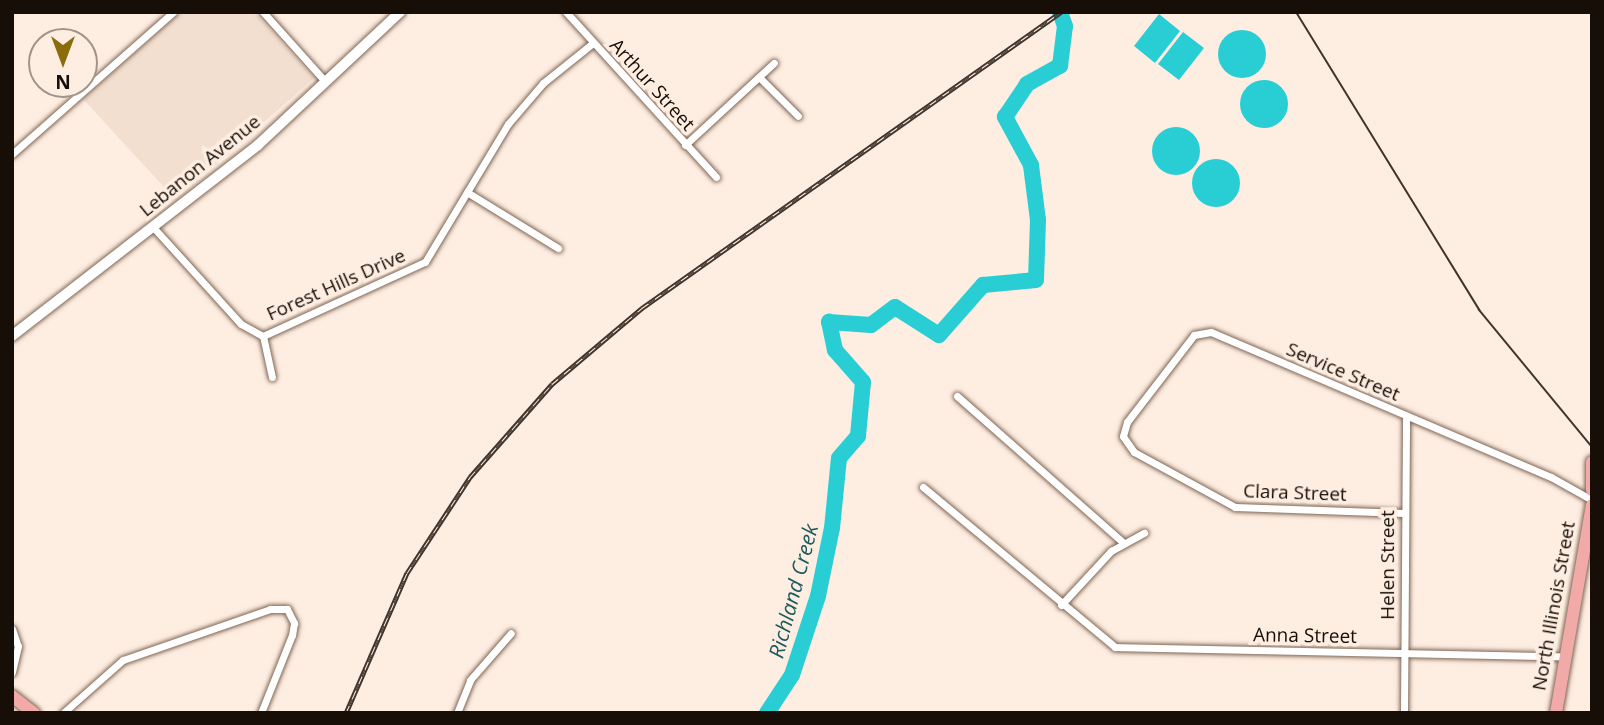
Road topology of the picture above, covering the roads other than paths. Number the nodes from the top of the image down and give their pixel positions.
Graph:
1 (173, 12) edge
2 (263, 12) edge
3 (400, 12) edge
4 (566, 12) edge
5 (593, 43) junction
6 (774, 62) dead end
7 (759, 77) junction
8 (325, 82) junction
9 (798, 116) dead end
10 (685, 145) junction
11 (12, 154) edge
12 (716, 177) dead end
13 (467, 192) junction
14 (153, 227) junction
15 (558, 248) dead end
16 (264, 335) junction
17 (12, 336) edge
18 (272, 377) dead end
19 (957, 396) dead end
20 (1406, 416) junction
21 (1123, 436) joint
22 (1592, 462) edge
23 (922, 487) dead end
24 (1592, 490) edge
25 (1592, 499) edge
26 (1592, 505) edge
27 (1404, 513) junction
28 (1144, 533) dead end
29 (1124, 543) junction
30 (1061, 605) junction
31 (12, 629) edge
32 (510, 633) dead end
33 (1404, 653) junction
34 (1562, 656) junction
35 (12, 672) edge
36 (12, 696) edge
37 (34, 713) edge
38 (63, 713) edge
39 (261, 713) edge
40 (457, 713) edge
41 (1404, 713) edge
42 (1556, 713) edge

1 - 11 street
2 - 8 street
3 - 8 main road, Lebanon Avenue
4 - 5 street, Arthur Street
5 - 10 street, Arthur Street
5 - 13 street, Forest Hills Drive
6 - 7 street
7 - 9 street
7 - 10 street
8 - 14 main road, Lebanon Avenue
10 - 12 street, Arthur Street
13 - 15 street
13 - 16 street, Forest Hills Drive
14 - 16 street, Forest Hills Drive
14 - 17 main road, Lebanon Avenue
16 - 18 street
19 - 29 street
20 - 21 street, Service Street
20 - 25 street, Service Street
20 - 27 street, Helen Street
21 - 27 street, Clara Street
22 - 24 main road
23 - 30 street, Anna Street
26 - 34 main road, North Illinois Street
27 - 33 street, Helen Street
28 - 29 street
29 - 30 street
30 - 33 street, Anna Street
31 - 35 street
32 - 40 street
33 - 34 street, Anna Street
33 - 41 street, Helen Street
34 - 42 main road, North Illinois Street
36 - 37 main road
38 - 39 street

